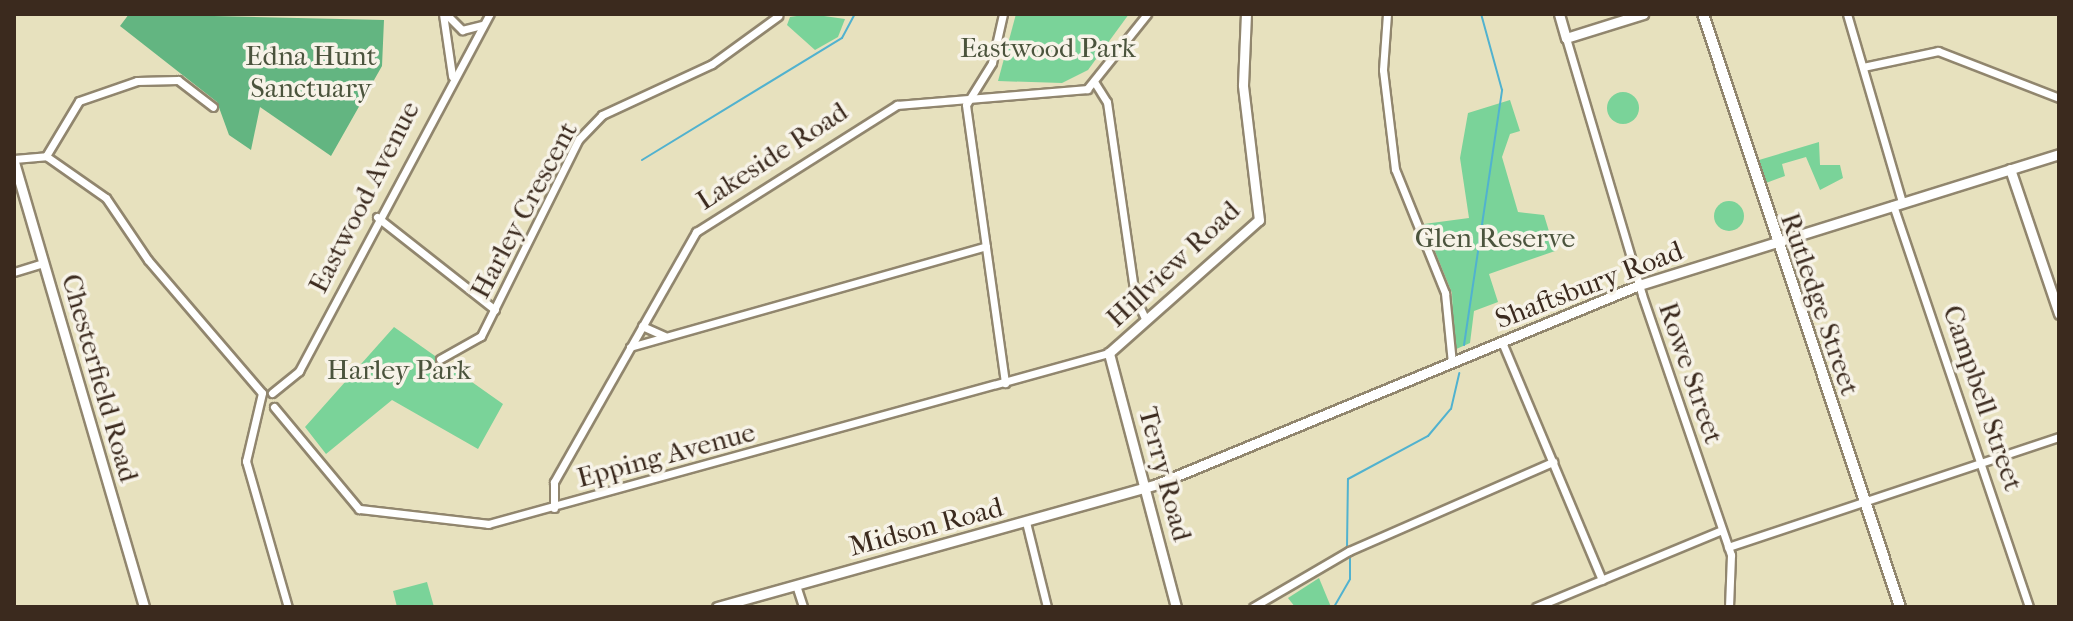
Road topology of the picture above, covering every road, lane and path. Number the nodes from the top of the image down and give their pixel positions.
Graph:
1 (444, 14) edge
2 (490, 14) edge
3 (1003, 14) edge
4 (1147, 14) edge
5 (1246, 14) edge
6 (1387, 14) edge
7 (1559, 14) edge
8 (1643, 14) edge
9 (1703, 14) edge
10 (1847, 14) edge
11 (778, 16) dead end
12 (484, 23) junction
13 (1566, 38) junction
14 (1863, 67) junction
15 (452, 76) junction
16 (1095, 83) junction
17 (973, 97) junction
18 (2059, 98) edge
19 (213, 107) dead end
20 (2059, 154) edge
21 (46, 156) junction
22 (14, 160) edge
23 (2010, 169) junction
24 (1898, 203) junction
25 (377, 217) junction
26 (1773, 242) junction
27 (986, 246) junction
28 (44, 263) junction
29 (14, 272) edge
30 (1639, 285) junction
31 (495, 310) junction
32 (2059, 314) edge
33 (1146, 321) junction
34 (642, 326) junction
35 (664, 336) junction
36 (1502, 342) junction
37 (630, 347) junction
38 (1109, 353) junction
39 (440, 359) dead end
40 (1452, 363) junction
41 (1005, 383) junction
42 (262, 393) junction
43 (272, 393) junction
44 (260, 406) junction
45 (274, 407) junction
46 (2059, 437) edge
47 (1553, 462) junction
48 (1983, 464) junction
49 (1147, 488) junction
50 (1863, 504) junction
51 (554, 508) junction
52 (1026, 522) junction
53 (1722, 530) junction
54 (1728, 547) junction
55 (1602, 580) junction
56 (796, 585) junction
57 (144, 607) edge
58 (288, 607) edge
59 (717, 607) edge
60 (803, 607) edge
61 (1047, 607) edge
62 (1176, 607) edge
63 (1253, 607) edge
64 (1536, 607) edge
65 (1729, 607) edge
66 (1900, 607) edge
67 (2029, 607) edge

1 - 12 street
1 - 15 street
2 - 12 street, Eastwood Avenue
3 - 17 street
4 - 16 street
5 - 33 street, Hillview Road
6 - 40 street
7 - 13 street, Rowe Street
8 - 13 street
9 - 26 main road, Rutledge Street
10 - 14 street, Campbell Street
11 - 31 street, Harley Crescent
12 - 15 street, Eastwood Avenue
13 - 30 street, Rowe Street
14 - 18 street
14 - 24 street, Campbell Street
15 - 25 street, Eastwood Avenue
16 - 17 street, Lakeside Road
16 - 33 street
17 - 27 street
17 - 34 street, Lakeside Road
19 - 21 street
20 - 23 street, Shaftsbury Road
21 - 22 street
21 - 42 street
22 - 28 street, Chesterfield Road
23 - 24 street, Shaftsbury Road
23 - 32 street
24 - 26 street, Shaftsbury Road
24 - 48 street, Campbell Street
25 - 31 street
25 - 43 street, Eastwood Avenue
26 - 30 street, Shaftsbury Road
26 - 50 main road, Rutledge Street
27 - 35 street
27 - 41 street
28 - 29 street
28 - 57 street, Chesterfield Road
30 - 36 street, Shaftsbury Road
30 - 53 street, Rowe Street
31 - 39 street, Harley Crescent
33 - 38 street, Hillview Road
34 - 35 street
34 - 37 street, Lakeside Road
35 - 37 street
36 - 40 street, Shaftsbury Road
36 - 47 street
37 - 51 street, Lakeside Road
38 - 41 street, Epping Avenue
38 - 49 street, Terry Road
40 - 49 street, Shaftsbury Road
41 - 51 street, Epping Avenue
42 - 43 street
42 - 44 street
43 - 45 street
44 - 45 street
44 - 58 street
45 - 51 street, Epping Avenue
46 - 48 street
47 - 55 street
47 - 63 street
48 - 50 street
48 - 67 street, Campbell Street
49 - 52 street, Midson Road
49 - 62 street, Terry Road
50 - 54 street
50 - 66 main road, Rutledge Street
52 - 56 street, Midson Road
52 - 61 street
53 - 54 street, Rowe Street
53 - 55 street
54 - 65 street, Rowe Street
55 - 64 street
56 - 59 street, Midson Road
56 - 60 street

